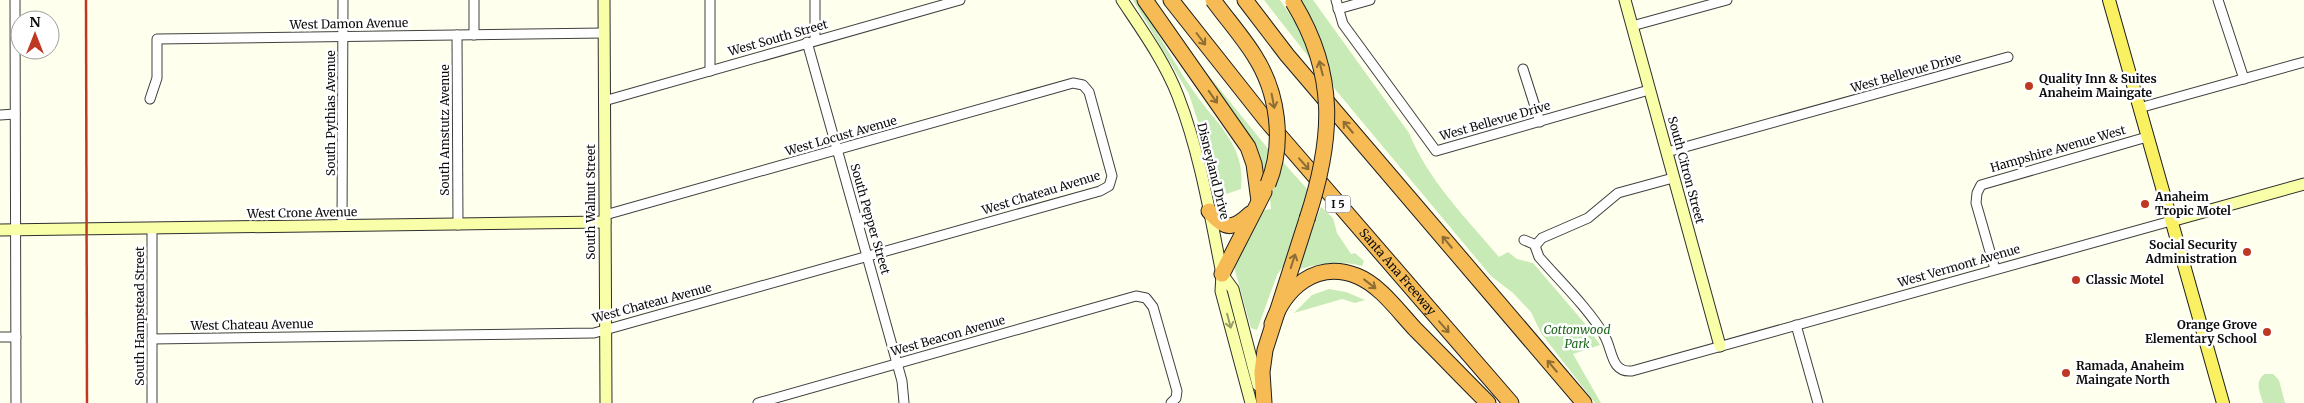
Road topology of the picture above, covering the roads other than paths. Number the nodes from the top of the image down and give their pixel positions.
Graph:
1 (15, 0) edge
2 (343, 0) edge
3 (474, 0) edge
4 (604, 0) edge
5 (710, 0) edge
6 (816, 0) edge
7 (1122, 0) edge
8 (1145, 0) edge
9 (1171, 0) edge
10 (1212, 0) edge
11 (1245, 0) edge
12 (1370, 0) edge
13 (1625, 0) edge
14 (1727, 0) edge
15 (2109, 0) edge
16 (2218, 0) edge
17 (955, 1) edge
18 (1292, 1) edge
19 (1337, 4) edge
20 (1632, 26) junction
21 (604, 33) junction
22 (457, 35) junction
23 (474, 35) junction
24 (343, 37) junction
25 (811, 41) junction
26 (2008, 57) dead end
27 (2304, 62) edge
28 (1523, 69) dead end
29 (710, 71) junction
30 (2244, 79) junction
31 (1650, 90) junction
32 (150, 99) dead end
33 (604, 101) junction
34 (2139, 108) junction
35 (15, 114) junction
36 (0, 115) edge
37 (1540, 122) junction
38 (2147, 137) junction
39 (837, 150) junction
40 (1667, 152) junction
41 (1673, 178) junction
42 (1111, 184) joint
43 (2304, 184) edge
44 (1256, 206) junction
45 (1209, 211) junction
46 (605, 219) junction
47 (2171, 221) junction
48 (458, 225) junction
49 (342, 226) junction
50 (152, 228) junction
51 (0, 230) edge
52 (16, 230) junction
53 (1524, 240) dead end
54 (1536, 245) junction
55 (867, 256) junction
56 (1995, 269) junction
57 (1222, 274) junction
58 (1272, 324) junction
59 (1796, 325) junction
60 (606, 329) junction
61 (0, 337) edge
62 (16, 337) junction
63 (152, 340) junction
64 (1720, 346) junction
65 (898, 364) junction
66 (1173, 402) edge
67 (16, 403) edge
68 (152, 403) edge
69 (606, 403) edge
70 (758, 403) edge
71 (904, 403) edge
72 (1251, 403) edge
73 (1264, 403) edge
74 (1488, 403) edge
75 (1511, 403) edge
76 (1584, 403) edge
77 (1818, 403) edge
78 (2223, 403) edge

1 - 35 street
2 - 24 street, South Pythias Avenue
3 - 23 street
4 - 21 street, South Walnut Street
5 - 29 street
6 - 25 street, South Pepper Street
7 - 45 street, Disneyland Drive
8 -> 44 highway
9 -> 75 highway, Santa Ana Freeway / I 5
10 -> 44 highway, bridge
76 -> 11 highway
12 - 19 street
13 - 20 street, South Citron Street
14 - 20 street
15 - 34 main road
16 - 30 street
17 - 25 street, West South Street
58 -> 18 highway, bridge
19 - 37 street, West Bellevue Drive
20 - 31 street, South Citron Street
21 - 23 street, West Damon Avenue
21 - 33 street, South Walnut Street
22 - 23 street, West Damon Avenue
22 - 24 street, West Damon Avenue
22 - 48 street, South Amstutz Avenue
24 - 32 street, West Damon Avenue
24 - 49 street, South Pythias Avenue
25 - 29 street, West South Street
25 - 39 street, South Pepper Street
26 - 40 street, West Bellevue Drive
27 - 30 street
28 - 37 street
29 - 33 street, West South Street
30 - 34 street
31 - 37 street, West Bellevue Drive
31 - 40 street, South Citron Street
33 - 46 street, South Walnut Street
34 - 38 main road
35 - 36 street
35 - 52 street
38 - 47 main road
38 - 56 street, Hampshire Avenue West
39 - 42 street, West Locust Avenue
39 - 46 street, West Locust Avenue
39 - 55 street, South Pepper Street
40 - 41 street, South Citron Street
41 - 54 street
41 - 64 street, South Citron Street
42 - 55 street, West Chateau Avenue
43 - 47 street, West Vermont Avenue
44 - 45 highway
44 - 57 highway
45 - 57 street, Disneyland Drive
46 - 48 street, West Crone Avenue
46 - 60 street, South Walnut Street
47 - 56 street, West Vermont Avenue
47 - 78 main road
48 - 49 street, West Crone Avenue
49 - 50 street, West Crone Avenue
50 - 52 street, West Crone Avenue
50 - 63 street, South Hampstead Street
51 - 52 street, West Crone Avenue
52 - 62 street
53 - 54 street
54 - 64 street, West Vermont Avenue
55 - 60 street, West Chateau Avenue
55 - 65 street, South Pepper Street
56 - 59 street, West Vermont Avenue
57 -> 72 street, Disneyland Drive
57 - 73 street, Disneyland Drive
58 - 73 highway
58 -> 74 highway
59 - 64 street, West Vermont Avenue
59 - 77 street
60 - 63 street, West Chateau Avenue
60 - 69 street, South Walnut Street
61 - 62 street
62 - 67 street
63 - 68 street, South Hampstead Street
65 - 66 street, West Beacon Avenue
65 - 70 street, West Beacon Avenue
65 - 71 street, South Pepper Street

